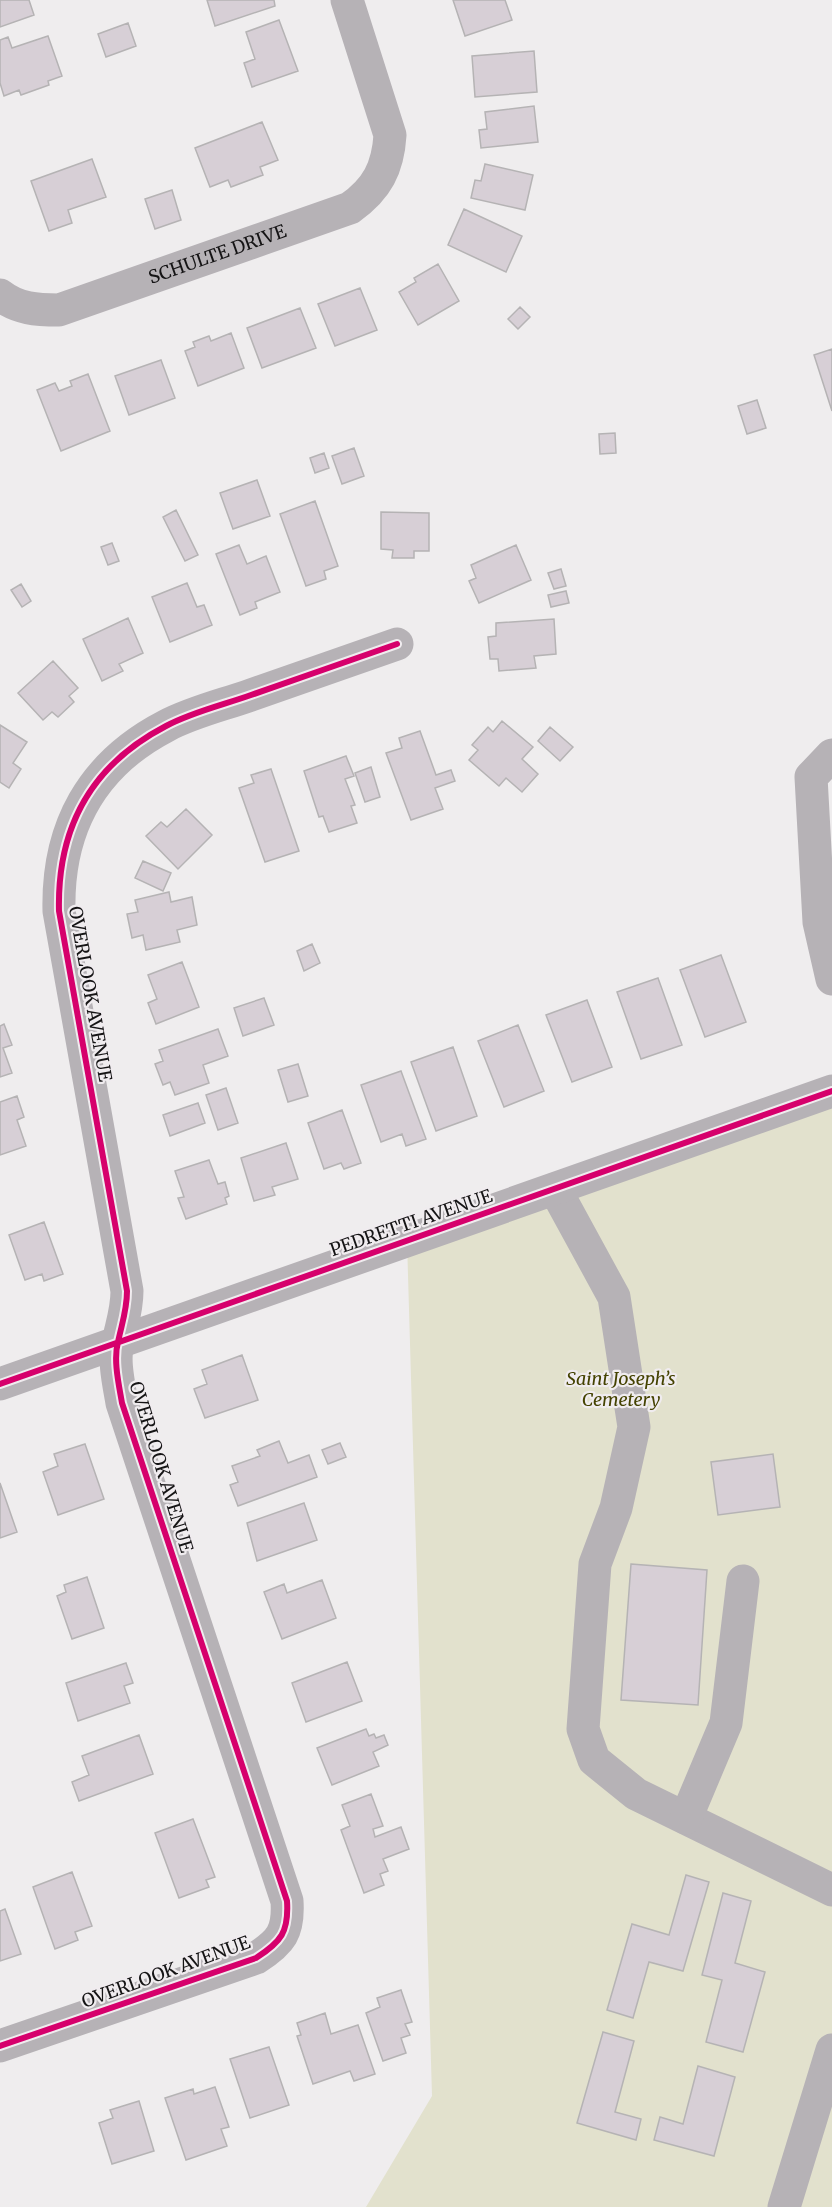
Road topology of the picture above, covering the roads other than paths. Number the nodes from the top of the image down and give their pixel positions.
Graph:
1 (347, 0) edge
2 (0, 295) edge
3 (397, 644) dead end
4 (832, 754) edge
5 (832, 979) edge
6 (832, 1091) edge
7 (555, 1189) junction
8 (117, 1342) junction
9 (0, 1384) edge
10 (743, 1581) dead end
11 (686, 1818) junction
12 (832, 1890) edge
13 (0, 2046) edge
14 (832, 2050) edge
15 (784, 2207) edge

1 - 2 street, SCHULTE DRIVE
3 - 8 street, OVERLOOK AVENUE
4 - 5 street
6 - 7 street, PEDRETTI AVENUE
7 - 8 street, PEDRETTI AVENUE
7 - 11 street
8 - 9 street, PEDRETTI AVENUE
8 - 13 street, OVERLOOK AVENUE
10 - 11 street
11 - 12 street
14 - 15 street

